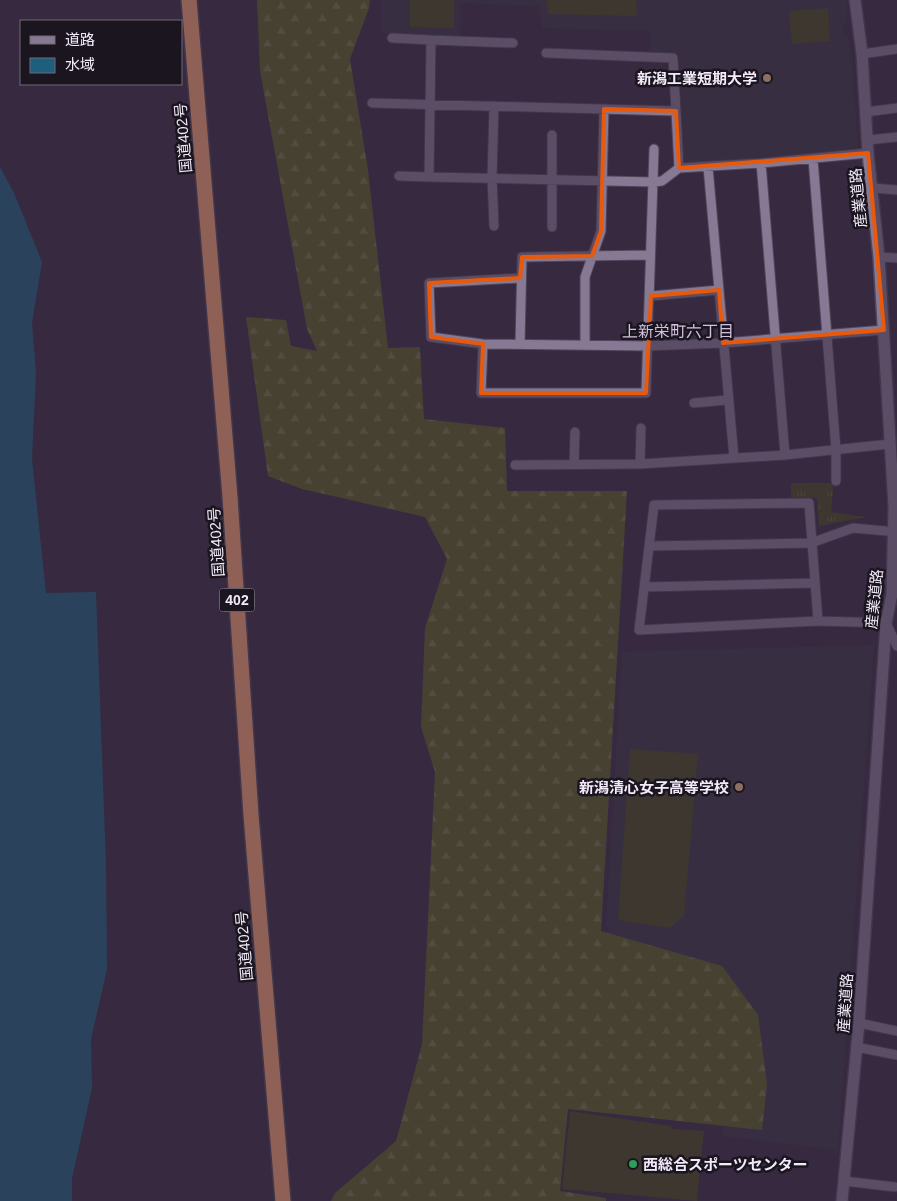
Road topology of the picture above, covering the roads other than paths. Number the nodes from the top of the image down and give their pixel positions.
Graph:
1 (189, 0) edge
2 (855, 0) edge
3 (392, 38) dead end
4 (431, 40) junction
5 (513, 43) dead end
6 (897, 50) edge
7 (546, 53) dead end
8 (862, 54) junction
9 (372, 103) dead end
10 (430, 105) junction
11 (494, 106) junction
12 (897, 108) edge
13 (604, 109) junction
14 (676, 111) junction
15 (866, 112) junction
16 (552, 135) dead end
17 (897, 137) edge
18 (868, 140) junction
19 (654, 149) dead end
20 (868, 153) junction
21 (813, 159) junction
22 (761, 163) junction
23 (708, 167) junction
24 (678, 168) junction
25 (399, 176) dead end
26 (429, 177) junction
27 (492, 178) junction
28 (552, 180) junction
29 (604, 180) junction
30 (654, 182) junction
31 (873, 188) junction
32 (897, 190) edge
33 (494, 226) dead end
34 (552, 227) dead end
35 (649, 255) junction
36 (592, 256) junction
37 (879, 257) junction
38 (897, 258) edge
39 (520, 278) junction
40 (719, 290) junction
41 (651, 296) junction
42 (884, 330) junction
43 (827, 334) junction
44 (776, 338) junction
45 (723, 343) junction
46 (483, 344) junction
47 (520, 344) junction
48 (585, 344) junction
49 (648, 346) junction
50 (727, 400) junction
51 (892, 400) edge
52 (694, 403) dead end
53 (641, 428) dead end
54 (575, 432) dead end
55 (892, 438) edge
56 (836, 450) junction
57 (785, 454) junction
58 (734, 458) junction
59 (515, 464) dead end
60 (574, 464) junction
61 (640, 464) junction
62 (836, 481) dead end
63 (895, 486) edge
64 (895, 532) edge
65 (811, 543) junction
66 (650, 546) junction
67 (814, 583) junction
68 (645, 587) junction
69 (818, 621) junction
70 (886, 623) junction
71 (897, 646) edge
72 (859, 1023) junction
73 (897, 1031) edge
74 (856, 1047) junction
75 (897, 1055) edge
76 (844, 1181) junction
77 (894, 1187) dead end
78 (283, 1201) edge
79 (842, 1201) edge

1 - 78 highway, 国道402号 / 402
2 - 8 street, 産業道路
3 - 4 street
4 - 5 street
4 - 10 street
6 - 8 street
7 - 14 street
8 - 15 street, 産業道路
9 - 10 street
10 - 11 street
10 - 26 street
11 - 13 street
11 - 27 street
12 - 15 street
13 - 14 street
13 - 29 street
14 - 24 street
15 - 18 street, 産業道路
16 - 28 street
17 - 18 street
18 - 20 street, 産業道路
19 - 30 street
20 - 21 street
20 - 31 street, 産業道路
21 - 22 street
21 - 43 street
22 - 23 street
22 - 44 street
23 - 24 street
23 - 40 street
24 - 30 street
25 - 26 street
26 - 27 street
27 - 28 street
27 - 33 street
28 - 29 street
28 - 34 street
29 - 30 street
29 - 36 street
30 - 35 street
31 - 32 street
31 - 37 street, 産業道路
35 - 36 street
35 - 41 street
36 - 39 street
36 - 48 street
37 - 38 street
37 - 42 street, 産業道路
39 - 46 street
39 - 47 street
40 - 41 street
40 - 45 street
41 - 49 street
42 - 43 street
42 - 51 street, 産業道路
43 - 44 street
43 - 56 street
44 - 45 street
44 - 57 street
45 - 49 street
45 - 50 street
46 - 47 street
46 - 49 street
47 - 48 street
48 - 49 street
50 - 52 street
50 - 58 street
51 - 55 street, 産業道路
53 - 61 street
54 - 60 street
55 - 56 street
55 - 63 street, 産業道路
56 - 57 street
56 - 62 street
57 - 58 street
58 - 61 street
59 - 60 street
60 - 61 street
63 - 64 street, 産業道路
64 - 65 street
64 - 70 street, 産業道路
65 - 66 street
65 - 66 street
65 - 67 street
66 - 68 street
67 - 68 street
67 - 69 street
68 - 69 street
69 - 70 street
70 - 71 street
70 - 72 street, 産業道路
72 - 73 street
72 - 74 street, 産業道路
74 - 75 street
74 - 76 street, 産業道路
76 - 77 street
76 - 79 street, 産業道路

